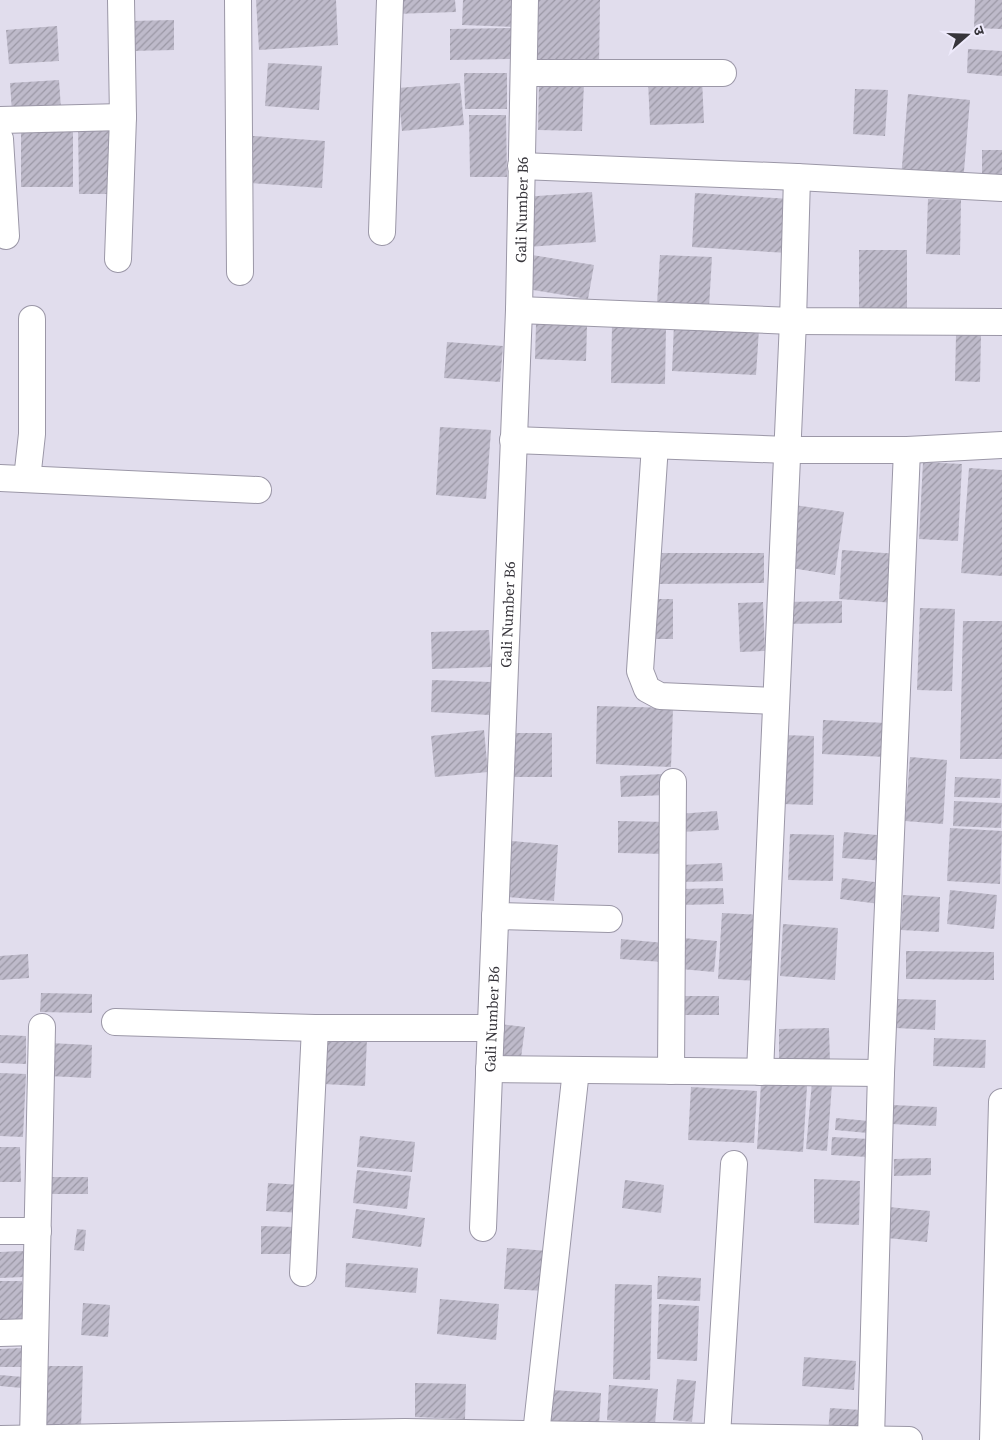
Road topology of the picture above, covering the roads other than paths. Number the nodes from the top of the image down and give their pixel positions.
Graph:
1 (121, 0) edge
2 (238, 0) edge
3 (390, 0) edge
4 (525, 0) edge
5 (525, 73) junction
6 (723, 73) dead end
7 (123, 117) junction
8 (0, 120) edge
9 (0, 139) edge
10 (521, 166) junction
11 (797, 176) junction
12 (1002, 188) edge
13 (382, 232) dead end
14 (6, 236) dead end
15 (118, 259) dead end
16 (240, 272) dead end
17 (519, 310) junction
18 (32, 319) dead end
19 (793, 321) junction
20 (1002, 322) edge
21 (513, 440) junction
22 (655, 445) junction
23 (1002, 446) edge
24 (788, 450) junction
25 (907, 450) junction
26 (0, 478) edge
27 (27, 479) junction
28 (258, 490) dead end
29 (776, 701) junction
30 (673, 782) dead end
31 (495, 916) junction
32 (609, 920) dead end
33 (115, 1022) dead end
34 (42, 1027) dead end
35 (315, 1028) junction
36 (491, 1028) junction
37 (490, 1069) junction
38 (576, 1070) junction
39 (671, 1071) junction
40 (760, 1072) junction
41 (881, 1073) junction
42 (1002, 1102) edge
43 (734, 1164) dead end
44 (483, 1228) dead end
45 (0, 1231) edge
46 (38, 1231) junction
47 (303, 1273) dead end
48 (35, 1332) junction
49 (0, 1333) edge
50 (536, 1434) junction
51 (717, 1436) junction
52 (33, 1439) junction
53 (871, 1439) edge
54 (0, 1440) edge
55 (7, 1440) edge
56 (909, 1440) edge
57 (993, 1440) edge

1 - 7 street
2 - 16 street
3 - 13 street
4 - 5 street, Gali Number B6
5 - 6 street
5 - 10 street, Gali Number B6
7 - 8 street
7 - 15 street
9 - 14 street
10 - 11 street
10 - 17 street, Gali Number B6
11 - 12 street
11 - 19 street
17 - 19 street
17 - 21 street, Gali Number B6
18 - 27 street
19 - 20 street
19 - 24 street
21 - 22 street
21 - 31 street, Gali Number B6
22 - 24 street
22 - 29 street
23 - 25 street
24 - 25 street
24 - 29 street
25 - 41 street
26 - 27 street
27 - 28 street
29 - 40 street
30 - 39 street
31 - 32 street
31 - 36 street, Gali Number B6
33 - 35 street
34 - 46 street
35 - 36 street
35 - 47 street
36 - 37 street, Gali Number B6
37 - 38 street
37 - 44 street, Gali Number B6
38 - 39 street
38 - 50 street
39 - 40 street
40 - 41 street
41 - 53 street
42 - 57 street
43 - 51 street
45 - 46 street
46 - 48 street
48 - 49 street
48 - 52 street
50 - 51 street
50 - 52 street
51 - 53 street
52 - 55 street
53 - 56 street
54 - 55 street

